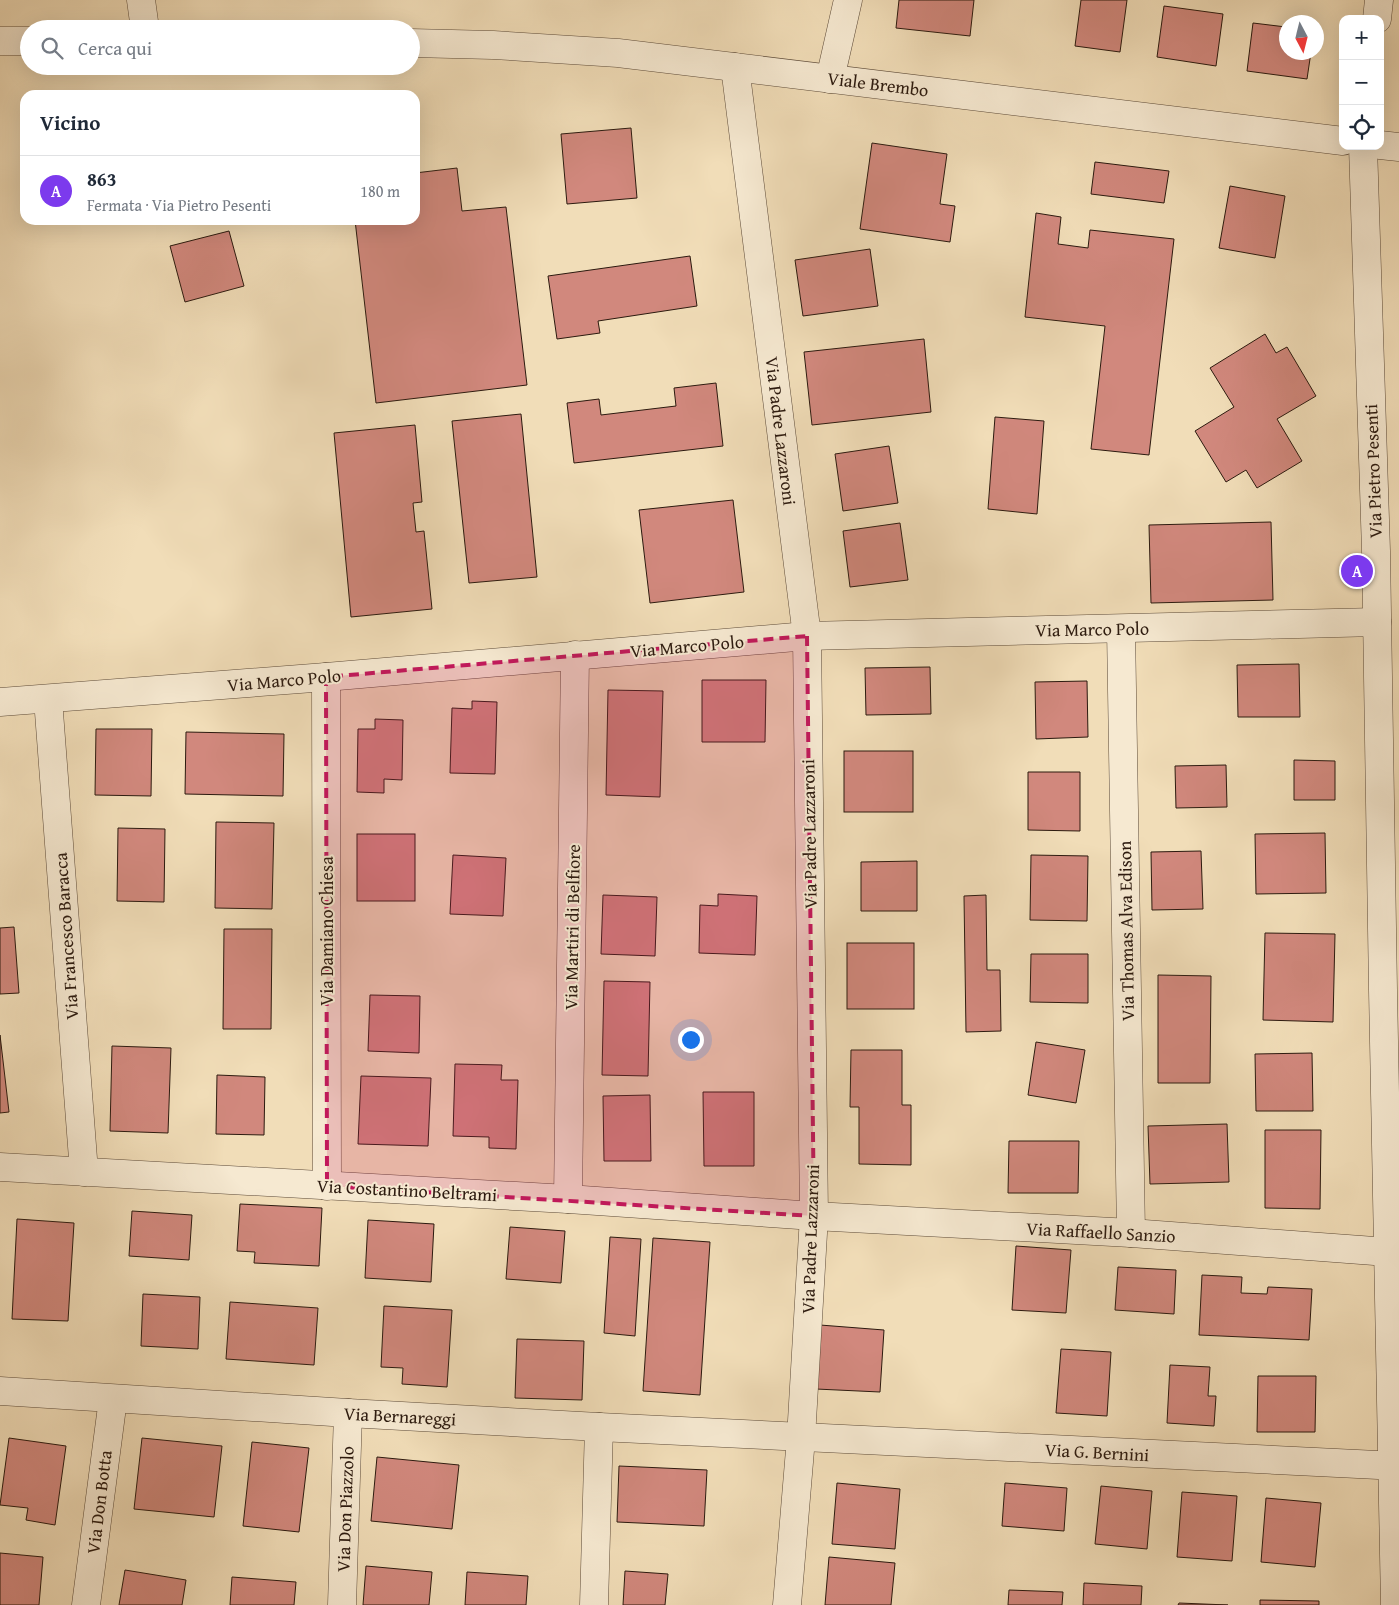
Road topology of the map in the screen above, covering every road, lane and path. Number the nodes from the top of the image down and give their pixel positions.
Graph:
1 (141, 0) edge
2 (848, 0) edge
3 (1379, 0) edge
4 (1377, 15) edge
5 (144, 20) edge
6 (0, 41) edge
7 (20, 41) edge
8 (420, 43) edge
9 (735, 67) junction
10 (830, 79) junction
11 (1339, 141) edge
12 (1384, 145) edge
13 (1399, 147) edge
14 (1363, 150) edge
15 (1388, 553) edge
16 (1377, 622) junction
17 (1121, 629) junction
18 (807, 636) junction
19 (575, 655) junction
20 (326, 677) junction
21 (48, 699) junction
22 (0, 702) edge
23 (0, 1168) edge
24 (84, 1172) junction
25 (327, 1186) junction
26 (568, 1200) junction
27 (814, 1216) junction
28 (1131, 1233) junction
29 (1388, 1252) junction
30 (0, 1392) edge
31 (112, 1399) junction
32 (348, 1414) junction
33 (599, 1427) junction
34 (801, 1438) junction
35 (1396, 1466) edge
36 (86, 1605) edge
37 (342, 1605) edge
38 (594, 1605) edge
39 (787, 1605) edge
40 (1395, 1605) edge

1 - 5 street
2 - 10 street
3 - 4 street
6 - 7 street
8 - 9 street, Viale Brembo
9 - 10 street, Viale Brembo
9 - 18 street, Via Padre Lazzaroni
10 - 11 street, Viale Brembo
12 - 13 street
14 - 15 street, Via Pietro Pesenti
15 - 16 street, Via Pietro Pesenti
16 - 17 street, Via Marco Polo
16 - 29 street, Via Pietro Pesenti
17 - 18 street, Via Marco Polo
17 - 28 street, Via Thomas Alva Edison
18 - 19 street, Via Marco Polo
18 - 27 street, Via Padre Lazzaroni
19 - 20 street, Via Marco Polo
19 - 26 street, Via Martiri di Belfiore
20 - 21 street, Via Marco Polo
20 - 25 street, Via Damiano Chiesa
21 - 22 street, Via Marco Polo
21 - 24 street, Via Francesco Baracca
23 - 24 street, Via Costantino Beltrami
24 - 25 street, Via Costantino Beltrami
25 - 26 street, Via Costantino Beltrami
26 - 27 street, Via Costantino Beltrami
27 - 28 street, Via Raffaello Sanzio
27 - 34 street, Via Padre Lazzaroni
28 - 29 street, Via Raffaello Sanzio
29 - 35 street, Via Pietro Pesenti
30 - 31 street, Via Bernareggi
31 - 32 street, Via Bernareggi
31 - 36 street, Via Don Botta
32 - 33 street, Via Bernareggi
32 - 37 street, Via Don Piazzolo
33 - 34 street, Via Bernareggi
33 - 38 street
34 - 35 street, Via G. Bernini
34 - 39 street, Via Padre Lazzaroni
35 - 40 street, Via Pietro Pesenti

